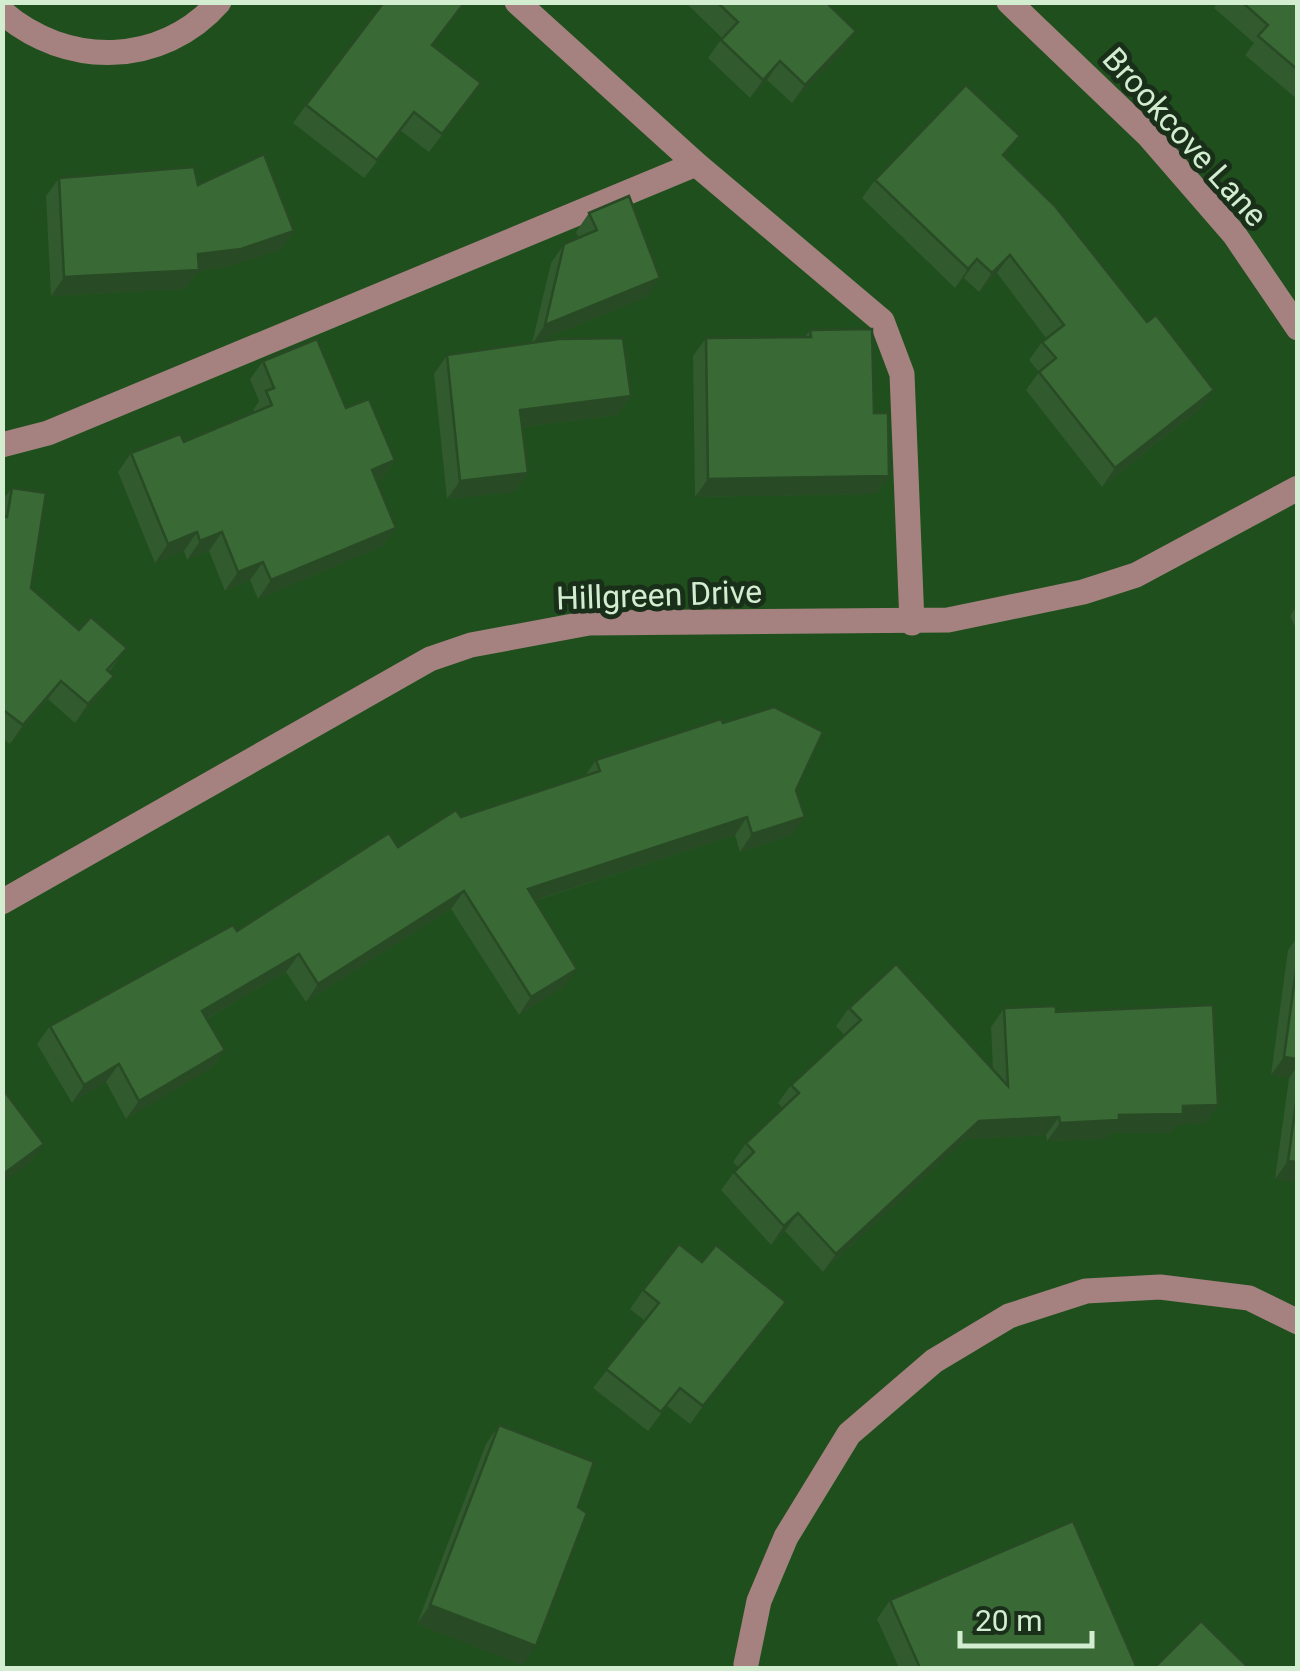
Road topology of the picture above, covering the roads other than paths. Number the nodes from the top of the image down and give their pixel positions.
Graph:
1 (219, 2) edge
2 (517, 2) edge
3 (1009, 2) edge
4 (2, 12) edge
5 (696, 164) junction
6 (1298, 328) edge
7 (2, 445) edge
8 (1298, 488) edge
9 (912, 623) junction
10 (2, 902) edge
11 (1298, 1322) edge
12 (746, 1664) dead end

1 - 4 street
2 - 5 street
3 - 6 street, Brookcove Lane
5 - 7 street
5 - 9 street
8 - 9 street, Hillgreen Drive
9 - 10 street, Hillgreen Drive
11 - 12 street

